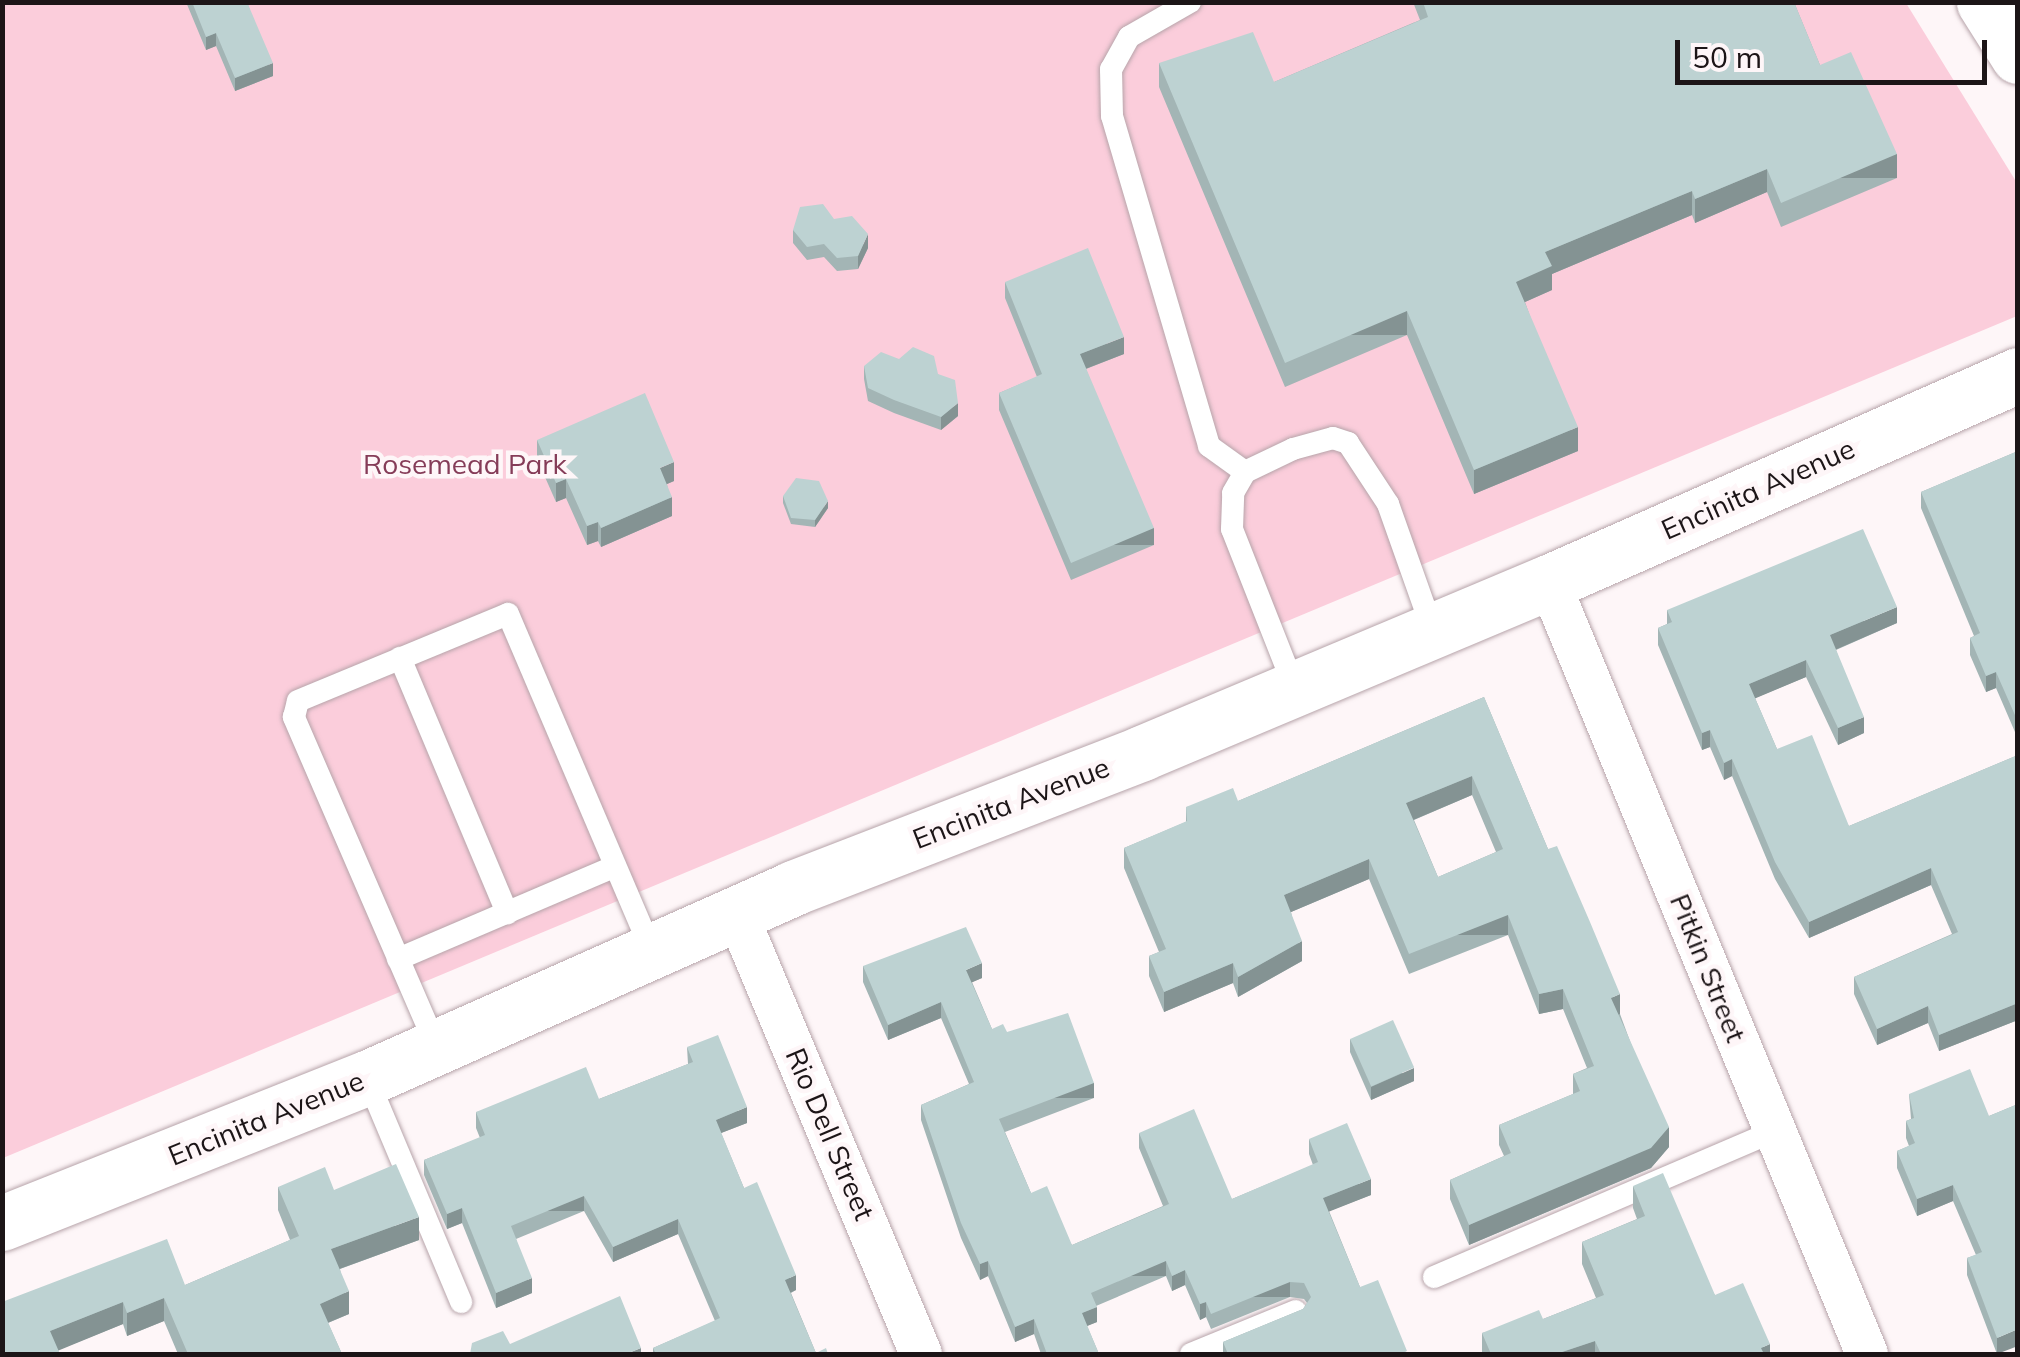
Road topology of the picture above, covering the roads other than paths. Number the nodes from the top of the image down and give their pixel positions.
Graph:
1 (1190, 2) edge
2 (1984, 2) edge
3 (2018, 56) edge
4 (2018, 375) edge
5 (1245, 472) junction
6 (1549, 582) junction
7 (1433, 631) junction
8 (400, 658) junction
9 (1295, 689) junction
10 (614, 868) junction
11 (507, 913) junction
12 (737, 914) junction
13 (654, 956) junction
14 (398, 959) junction
15 (437, 1048) junction
16 (367, 1078) junction
17 (1776, 1131) junction
18 (2, 1223) edge
19 (1434, 1277) dead end
20 (461, 1302) dead end
21 (1296, 1311) edge
22 (922, 1354) edge
23 (1191, 1354) edge
24 (1867, 1354) edge

1 - 5 lane
2 - 3 street
4 - 6 street, Encinita Avenue
5 - 7 lane
5 - 9 lane
6 - 7 street, Encinita Avenue
6 - 17 street, Pitkin Street
7 - 9 street, Encinita Avenue
8 - 10 lane
8 - 11 lane
8 - 14 lane
9 - 12 street, Encinita Avenue
10 - 11 lane
10 - 13 lane
11 - 14 lane
12 - 13 street, Encinita Avenue
12 - 22 street, Rio Dell Street
13 - 15 street, Encinita Avenue
14 - 15 lane
15 - 16 street, Encinita Avenue
16 - 18 street, Encinita Avenue
16 - 20 lane
17 - 19 lane
17 - 24 street, Pitkin Street
21 - 23 lane

